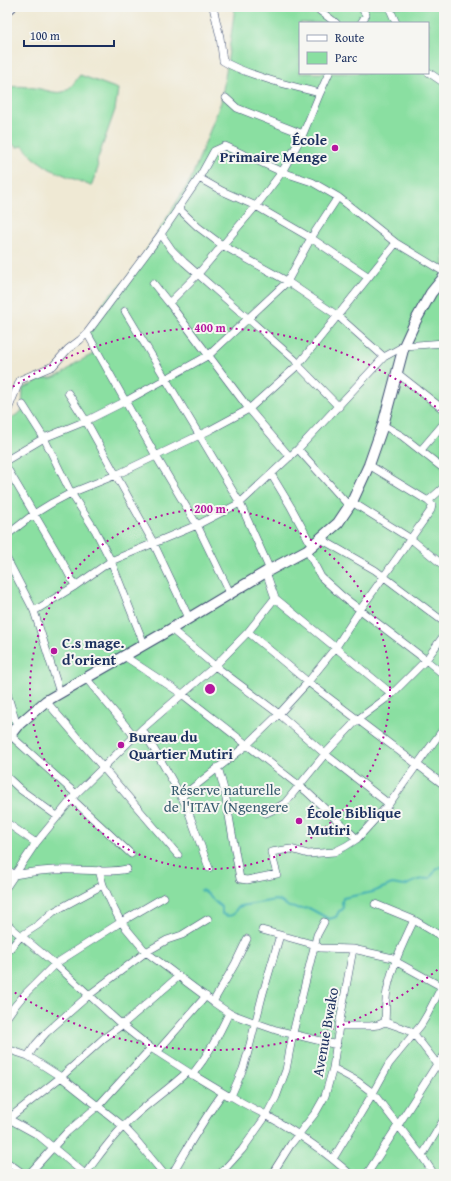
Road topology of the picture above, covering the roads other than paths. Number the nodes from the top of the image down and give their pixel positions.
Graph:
1 (12, 7) edge
2 (213, 7) edge
3 (315, 7) edge
4 (361, 7) edge
5 (389, 7) edge
6 (7, 10) edge
7 (335, 22) edge
8 (362, 22) edge
9 (396, 22) edge
10 (429, 73) edge
11 (329, 74) edge
12 (444, 83) edge
13 (320, 93) junction
14 (226, 98) dead end
15 (303, 134) junction
16 (282, 172) junction
17 (199, 178) junction
18 (338, 197) junction
19 (256, 206) junction
20 (178, 208) junction
21 (161, 234) junction
22 (311, 238) junction
23 (396, 243) junction
24 (222, 245) junction
25 (444, 272) edge
26 (198, 274) junction
27 (369, 277) junction
28 (444, 277) edge
29 (287, 282) junction
30 (153, 283) dead end
31 (169, 304) junction
32 (126, 311) dead end
33 (338, 316) junction
34 (249, 318) junction
35 (87, 333) junction
36 (444, 343) edge
37 (404, 346) junction
38 (209, 355) junction
39 (384, 357) junction
40 (298, 365) junction
41 (397, 373) junction
42 (166, 378) junction
43 (68, 393) dead end
44 (126, 401) junction
45 (23, 405) dead end
46 (339, 407) junction
47 (250, 409) junction
48 (8, 410) edge
49 (444, 410) edge
50 (86, 421) junction
51 (444, 423) edge
52 (383, 424) junction
53 (200, 434) junction
54 (44, 438) junction
55 (298, 449) junction
56 (421, 450) junction
57 (156, 456) junction
58 (290, 457) junction
59 (7, 460) edge
60 (369, 465) junction
61 (7, 468) edge
62 (444, 468) edge
63 (271, 474) junction
64 (116, 475) junction
65 (444, 487) edge
66 (71, 493) junction
67 (428, 501) junction
68 (240, 503) junction
69 (351, 505) junction
70 (34, 514) junction
71 (197, 524) junction
72 (7, 535) edge
73 (411, 538) junction
74 (321, 539) junction
75 (154, 542) junction
76 (310, 548) junction
77 (7, 559) edge
78 (111, 561) junction
79 (444, 566) edge
80 (268, 571) junction
81 (384, 577) junction
82 (75, 586) junction
83 (230, 593) junction
84 (275, 598) junction
85 (360, 610) junction
86 (34, 611) junction
87 (189, 618) junction
88 (444, 622) edge
89 (171, 629) junction
90 (248, 632) junction
91 (444, 635) edge
92 (144, 644) junction
93 (336, 647) junction
94 (124, 656) junction
95 (426, 660) junction
96 (215, 666) junction
97 (444, 675) edge
98 (86, 678) junction
99 (308, 682) junction
100 (7, 693) edge
101 (60, 693) junction
102 (182, 694) junction
103 (392, 694) junction
104 (46, 701) junction
105 (279, 714) junction
106 (357, 720) junction
107 (17, 726) junction
108 (444, 728) edge
109 (142, 729) junction
110 (135, 736) junction
111 (8, 737) edge
112 (247, 745) junction
113 (325, 754) junction
114 (416, 765) junction
115 (103, 767) junction
116 (218, 767) junction
117 (7, 777) edge
118 (444, 785) edge
119 (299, 786) junction
120 (74, 796) junction
121 (181, 797) junction
122 (389, 804) junction
123 (266, 813) dead end
124 (57, 816) junction
125 (7, 823) edge
126 (357, 839) junction
127 (36, 843) junction
128 (132, 854) dead end
129 (178, 855) dead end
130 (209, 868) dead end
131 (7, 869) edge
132 (127, 869) dead end
133 (99, 870) junction
134 (14, 874) junction
135 (103, 885) junction
136 (7, 886) edge
137 (164, 897) dead end
138 (375, 904) dead end
139 (208, 919) dead end
140 (414, 920) junction
141 (121, 922) junction
142 (324, 922) dead end
143 (7, 924) edge
144 (262, 930) dead end
145 (280, 935) junction
146 (21, 936) junction
147 (444, 938) edge
148 (248, 939) dead end
149 (316, 945) junction
150 (353, 950) junction
151 (7, 952) edge
152 (146, 952) junction
153 (395, 961) junction
154 (55, 964) junction
155 (179, 976) junction
156 (443, 985) edge
157 (89, 995) junction
158 (206, 996) junction
159 (213, 1002) junction
160 (229, 1013) junction
161 (7, 1017) edge
162 (385, 1022) junction
163 (256, 1023) junction
164 (122, 1025) junction
165 (339, 1026) junction
166 (293, 1033) junction
167 (414, 1034) junction
168 (337, 1045) junction
169 (7, 1049) edge
170 (154, 1050) junction
171 (28, 1056) junction
172 (444, 1056) edge
173 (437, 1064) junction
174 (334, 1068) junction
175 (190, 1073) junction
176 (444, 1073) edge
177 (61, 1077) junction
178 (223, 1093) junction
179 (373, 1093) junction
180 (230, 1096) junction
181 (98, 1106) junction
182 (266, 1116) junction
183 (444, 1119) edge
184 (7, 1120) edge
185 (123, 1126) junction
186 (398, 1126) junction
187 (299, 1135) junction
188 (54, 1148) junction
189 (422, 1156) junction
190 (333, 1159) junction
191 (7, 1162) edge
192 (24, 1174) edge
193 (29, 1174) edge
194 (85, 1174) edge
195 (164, 1174) edge
196 (172, 1174) edge
197 (220, 1174) edge
198 (272, 1174) edge
199 (350, 1174) edge
200 (368, 1174) edge
201 (434, 1174) edge

1 - 6 street
2 - 13 street
3 - 7 street
4 - 8 street
5 - 9 street
10 - 12 street
11 - 13 street
13 - 15 street
14 - 15 street
15 - 16 street
16 - 17 street
16 - 18 street
16 - 19 street
17 - 19 street
17 - 20 street
18 - 22 street
18 - 23 street
19 - 22 street
19 - 24 street
20 - 21 street
20 - 24 street
21 - 26 street
21 - 35 street
22 - 27 street
22 - 29 street
23 - 25 street
23 - 27 street
24 - 26 street
24 - 29 street
26 - 31 street
26 - 34 street
27 - 33 street
28 - 37 street
29 - 33 street
29 - 34 street
30 - 31 street
31 - 38 street
32 - 42 street
33 - 39 street
33 - 40 street
34 - 38 street
34 - 40 street
35 - 44 street
35 - 48 street
36 - 37 street
37 - 39 street
37 - 41 street
38 - 42 street
38 - 47 street
39 - 46 street
40 - 46 street
40 - 47 street
41 - 49 street
41 - 52 street
42 - 44 street
42 - 53 street
43 - 50 street
44 - 50 street
44 - 57 street
45 - 54 street
46 - 55 street
47 - 53 street
47 - 58 street
50 - 54 street
50 - 64 street
51 - 56 street
52 - 56 street
52 - 60 street
53 - 57 street
53 - 68 street
54 - 59 street
54 - 66 street
55 - 58 street
55 - 69 street
56 - 62 street
57 - 64 street
57 - 71 street
58 - 63 street
60 - 67 street
60 - 69 street
61 - 70 street
63 - 68 street
63 - 76 street
64 - 66 street
64 - 75 street
65 - 67 street
66 - 70 street
66 - 78 street
67 - 73 street
68 - 71 street
68 - 80 street
69 - 73 street
69 - 74 street
70 - 72 street
70 - 82 street
71 - 75 street
71 - 83 street
73 - 79 street
73 - 81 street
74 - 76 street
74 - 81 street
75 - 78 street
75 - 87 street
76 - 80 street
76 - 85 street
77 - 86 street
78 - 82 street
78 - 92 street
80 - 83 street
80 - 84 street
81 - 85 street
81 - 88 street
82 - 86 street
83 - 87 street
84 - 90 street
84 - 93 street
85 - 93 street
85 - 95 street
86 - 101 street
87 - 89 street
89 - 92 street
89 - 96 street
90 - 96 street
90 - 99 street
91 - 95 street
92 - 94 street
93 - 99 street
93 - 103 street
94 - 98 street
94 - 102 street
95 - 97 street
95 - 103 street
96 - 102 street
96 - 105 street
98 - 101 street
98 - 110 street
99 - 105 street
99 - 106 street
100 - 107 street
101 - 104 street
102 - 109 street
102 - 112 street
103 - 106 street
104 - 107 street
104 - 115 street
105 - 112 street
105 - 113 street
106 - 113 street
106 - 114 street
107 - 111 street
108 - 114 street
109 - 110 street
109 - 121 street
110 - 115 street
111 - 120 street
112 - 116 street
112 - 119 street
113 - 119 street
113 - 122 street
114 - 118 street
114 - 122 street
115 - 120 street
115 - 129 street
116 - 121 street
116 - 126 street
117 - 124 street
119 - 123 street
119 - 126 street
120 - 124 street
120 - 128 street
121 - 130 street
122 - 126 street
124 - 127 street
125 - 127 street
127 - 134 street
131 - 134 street
132 - 133 street
133 - 134 street
133 - 135 street
134 - 136 street
135 - 141 street
135 - 146 street
137 - 141 street
138 - 140 street
139 - 152 street
140 - 147 street
140 - 153 street
141 - 152 street
141 - 154 street
142 - 149 street
143 - 146 street
144 - 145 street
145 - 149 street
145 - 163 street
146 - 151 street
146 - 154 street
148 - 159 street
149 - 150 street
149 - 166 street
150 - 153 street
150 - 165 street, Avenue Bwako
152 - 155 street
152 - 157 street
153 - 156 street
153 - 162 street
154 - 157 street
154 - 161 street
155 - 158 street
155 - 164 street
156 - 167 street
157 - 164 street
157 - 171 street
158 - 159 street
158 - 170 street
159 - 160 street
160 - 163 street
160 - 175 street
162 - 165 street
162 - 167 street
163 - 166 street
163 - 180 street
164 - 170 street
164 - 177 street
165 - 168 street, Avenue Bwako
166 - 168 street
166 - 182 street
167 - 173 street
167 - 179 street
168 - 174 street, Avenue Bwako
169 - 171 street
170 - 175 street
170 - 181 street
171 - 177 street
172 - 173 street
173 - 176 street
173 - 186 street
174 - 179 street
174 - 187 street, Avenue Bwako
175 - 178 street
175 - 185 street
177 - 181 street
177 - 184 street
178 - 180 street
178 - 196 street
179 - 186 street
179 - 190 street
180 - 182 street
181 - 185 street
181 - 188 street
182 - 187 street
182 - 197 street
183 - 189 street
184 - 188 street
185 - 194 street
185 - 195 street
186 - 189 street
186 - 200 street
187 - 190 street
187 - 198 street, Avenue Bwako
188 - 193 street
188 - 194 street
189 - 201 street
190 - 199 street
191 - 192 street

